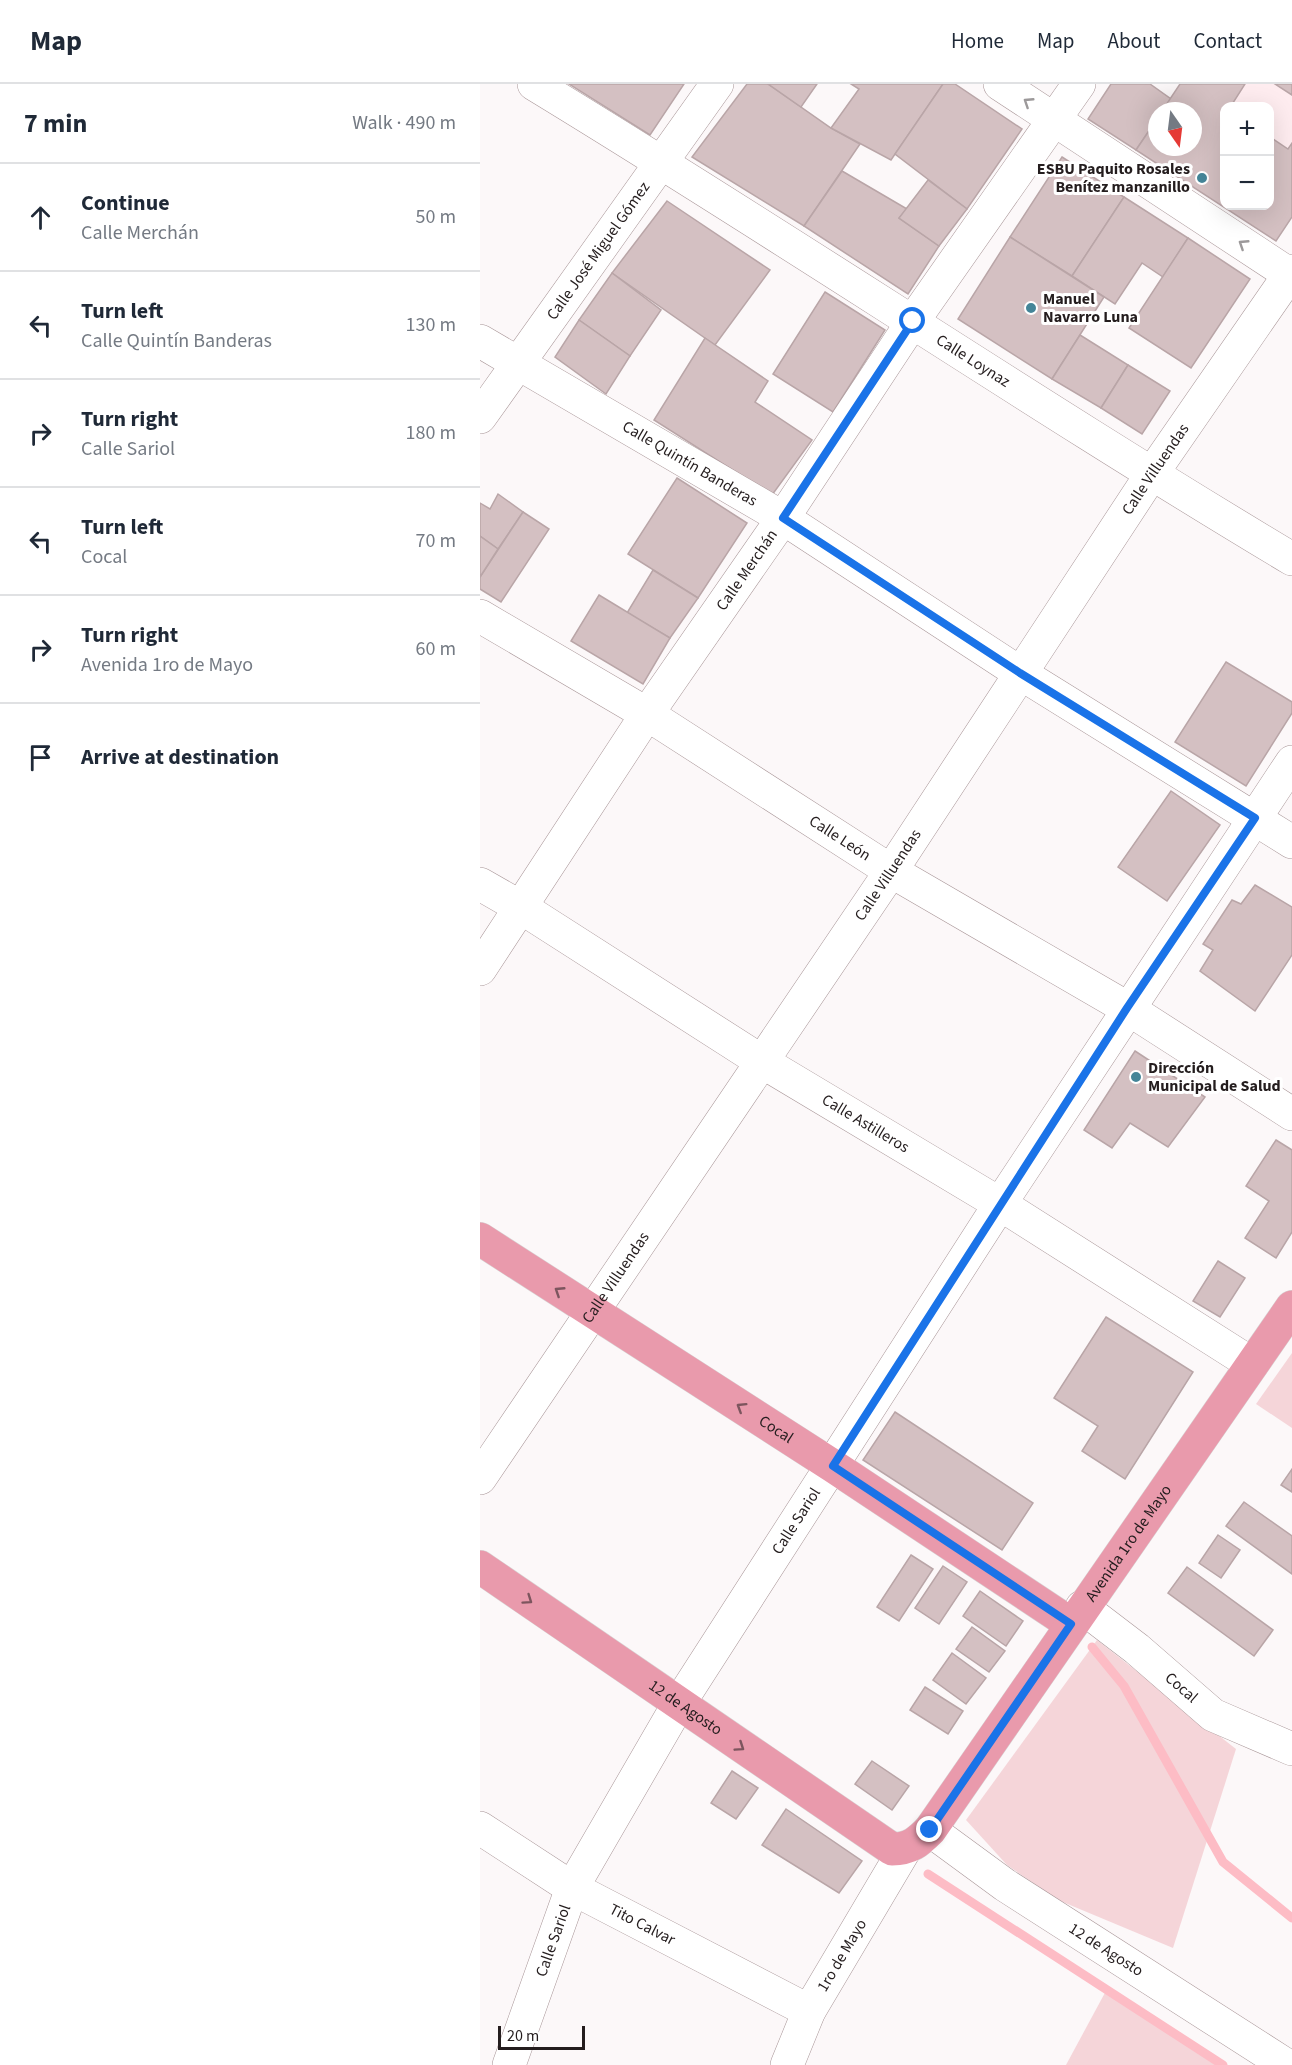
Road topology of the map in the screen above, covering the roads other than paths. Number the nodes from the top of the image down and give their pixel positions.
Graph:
1 (534, 84) edge
2 (717, 84) edge
3 (1000, 84) edge
4 (1080, 84) edge
5 (1055, 120) junction
6 (662, 161) junction
7 (1291, 274) edge
8 (913, 321) junction
9 (480, 341) edge
10 (518, 364) junction
11 (480, 417) edge
12 (1151, 475) junction
13 (783, 518) junction
14 (1292, 559) edge
15 (480, 616) edge
16 (1020, 673) junction
17 (647, 714) junction
18 (1292, 762) edge
19 (1255, 818) junction
20 (1292, 842) edge
21 (891, 871) junction
22 (480, 884) edge
23 (522, 908) junction
24 (480, 969) edge
25 (1127, 1008) junction
26 (761, 1061) junction
27 (1292, 1114) edge
28 (1000, 1204) junction
29 (480, 1239) edge
30 (1292, 1307) edge
31 (593, 1313) junction
32 (1252, 1364) junction
33 (833, 1466) junction
34 (480, 1478) edge
35 (480, 1567) edge
36 (1076, 1616) junction
37 (678, 1705) junction
38 (1292, 1749) edge
39 (480, 1828) edge
40 (930, 1830) junction
41 (898, 1849) junction
42 (572, 1888) junction
43 (809, 2011) junction
44 (509, 2065) edge
45 (787, 2065) edge
46 (1286, 2065) edge

1 - 6 street, Calle Loynaz
2 - 6 street, Calle José Miguel Gómez
5 -> 3 street
4 - 5 street, Calle Merchán
7 -> 5 street
5 - 8 street, Calle Merchán
6 - 8 street, Calle Loynaz
6 - 10 street, Calle José Miguel Gómez
7 - 12 street, Calle Villuendas
8 - 12 street, Calle Loynaz
8 - 13 street, Calle Merchán
9 - 10 street, Calle Quintín Banderas
10 - 11 street, Calle José Miguel Gómez
10 - 13 street, Calle Quintín Banderas
12 - 14 street, Calle Loynaz
12 - 16 street, Calle Villuendas
13 - 16 street, Calle Quintín Banderas
13 - 17 street, Calle Merchán
15 - 17 street, Calle León
16 - 19 street, Calle Quintín Banderas
16 - 21 street, Calle Villuendas
17 - 21 street, Calle León
17 - 23 street, Calle Merchán
18 - 19 street, Calle Sariol
19 - 20 street, Calle Quintín Banderas
19 - 25 street, Calle Sariol
21 - 25 street, Calle León
21 - 26 street, Calle Villuendas
22 - 23 street, Calle Astilleros
23 - 24 street, Calle Merchán
23 - 26 street, Calle Astilleros
25 - 27 street, Calle León
25 - 28 street, Calle Sariol
26 - 28 street, Calle Astilleros
26 - 31 street, Calle Villuendas
28 - 32 street, Calle Astilleros
28 - 33 street, Calle Sariol
31 -> 29 main road, Cocal
30 - 32 main road, Avenida 1ro de Mayo
33 -> 31 main road, Cocal
31 - 34 street, Calle Villuendas
32 - 36 main road, Avenida 1ro de Mayo
33 - 36 main road, Cocal
33 - 37 street, Calle Sariol
35 -> 37 main road, 12 de Agosto
36 - 38 street, Cocal
36 - 40 main road, Avenida 1ro de Mayo
37 -> 41 main road, 12 de Agosto
37 - 42 street, Calle Sariol
39 - 42 street, Tito Calvar
40 - 41 main road, Avenida 1ro de Mayo
40 - 46 street, 12 de Agosto
41 - 43 street, 1ro de Mayo
42 - 43 street, Tito Calvar
42 - 44 street, Calle Sariol
43 - 45 street, 1ro de Mayo

